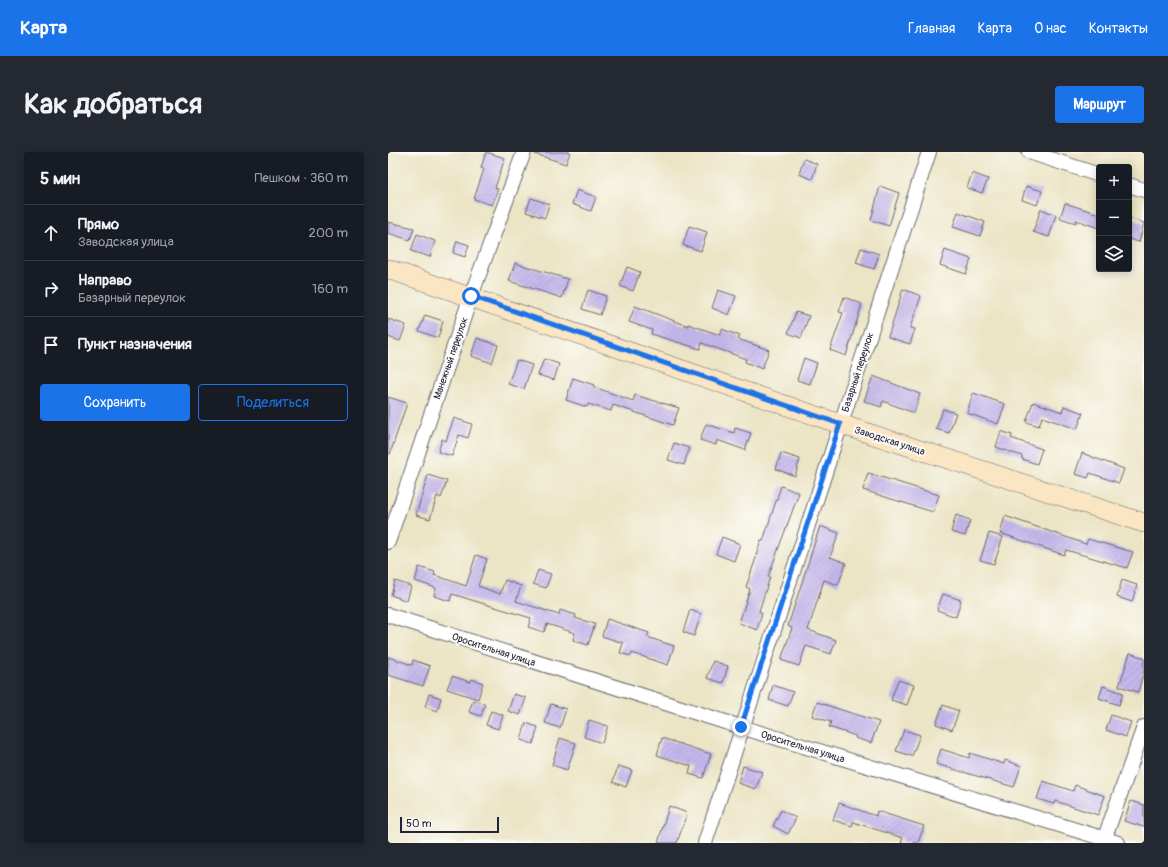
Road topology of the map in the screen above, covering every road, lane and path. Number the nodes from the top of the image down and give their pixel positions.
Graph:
1 (524, 152) edge
2 (929, 152) edge
3 (1029, 152) edge
4 (1096, 174) edge
5 (1132, 186) edge
6 (1144, 190) edge
7 (388, 269) edge
8 (471, 296) junction
9 (840, 424) junction
10 (1144, 523) edge
11 (388, 542) edge
12 (388, 615) edge
13 (1144, 726) edge
14 (741, 727) junction
15 (1108, 842) edge
16 (704, 843) edge

1 - 8 street, Манежный переулок
2 - 9 street, Базарный переулок
3 - 4 street
5 - 6 street
7 - 8 main road, Заводская улица
8 - 9 main road, Заводская улица
8 - 11 street, Манежный переулок
9 - 10 main road, Заводская улица
9 - 14 street, Базарный переулок
12 - 14 street, Оросительная улица
13 - 15 street
14 - 15 street, Оросительная улица
14 - 16 street, Базарный переулок

